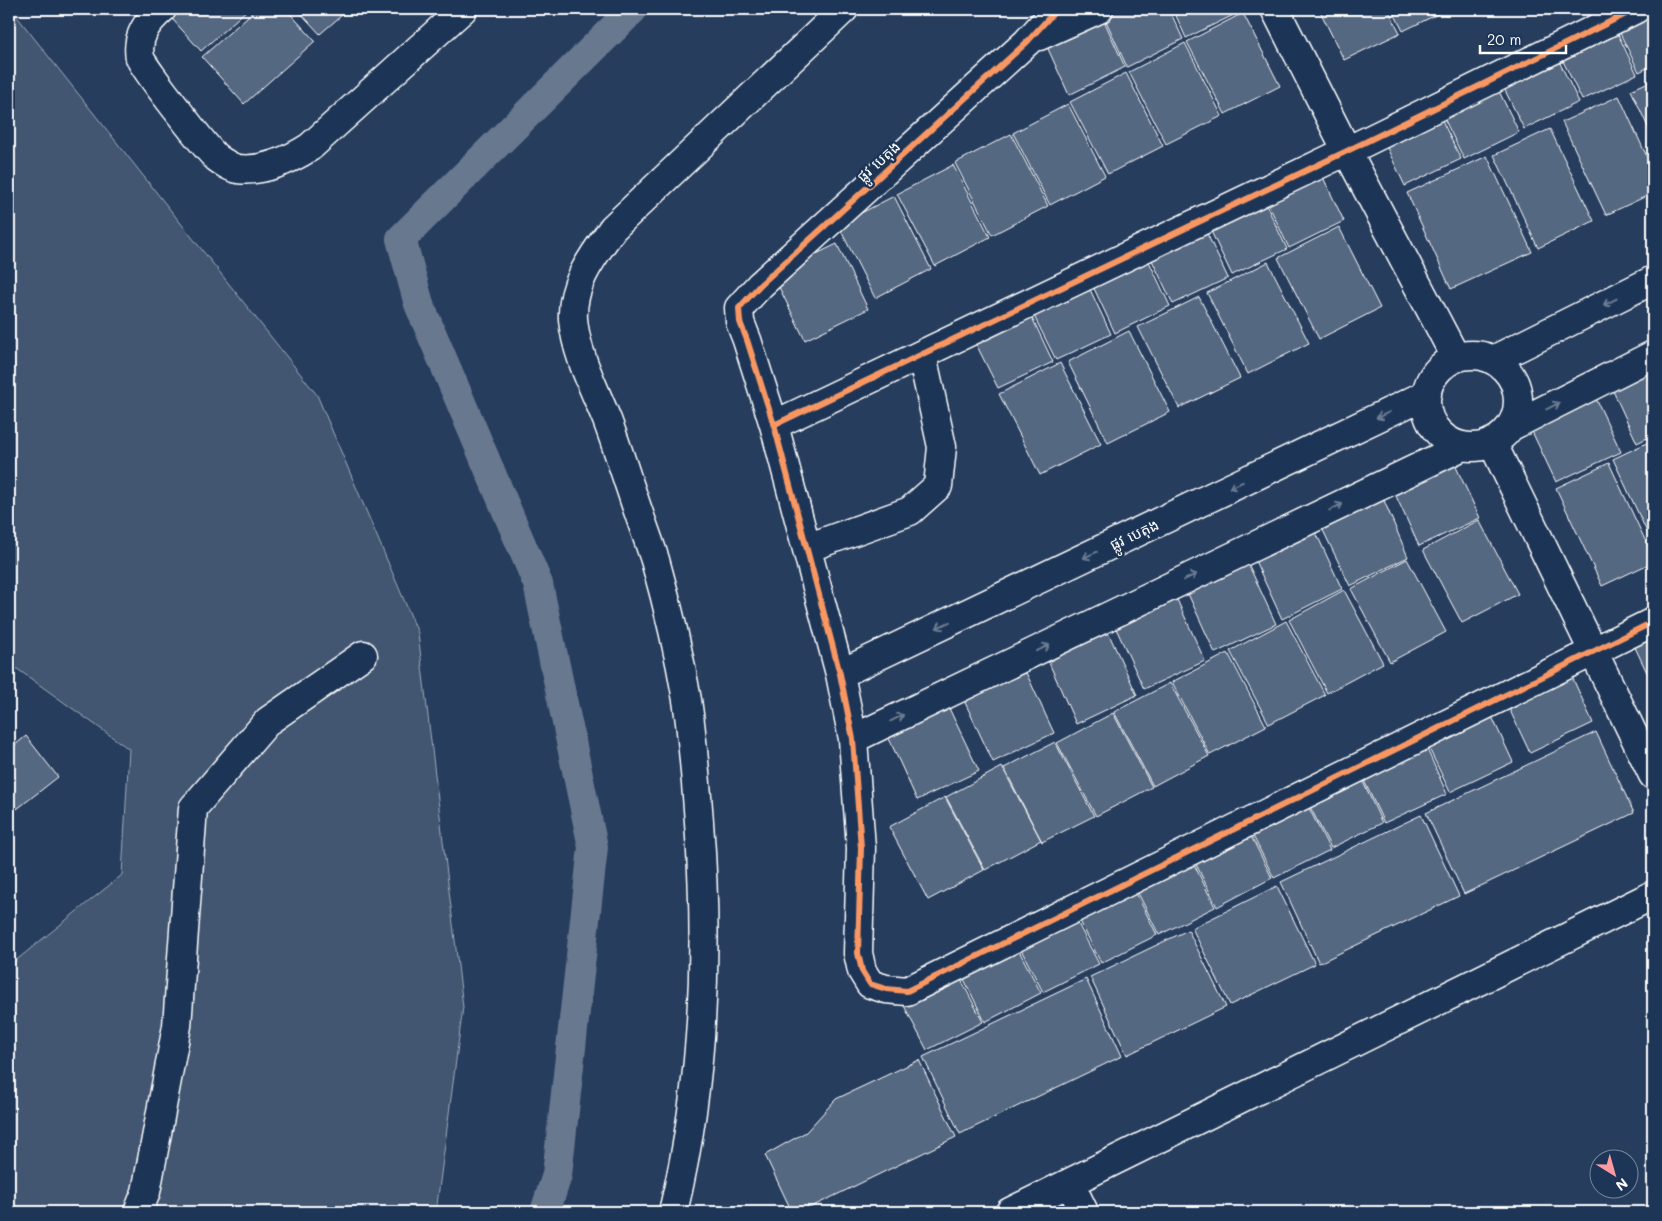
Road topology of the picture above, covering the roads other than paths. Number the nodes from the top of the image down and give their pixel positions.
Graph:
1 (162, 9) edge
2 (462, 9) edge
3 (844, 9) edge
4 (1057, 9) edge
5 (1098, 9) edge
6 (1275, 9) edge
7 (1636, 9) edge
8 (1027, 42) junction
9 (1347, 151) junction
10 (1653, 280) edge
11 (922, 355) junction
12 (1653, 355) edge
13 (1456, 358) junction
14 (1493, 360) junction
15 (1427, 394) junction
16 (774, 425) junction
17 (1501, 435) junction
18 (1463, 446) junction
19 (807, 548) junction
20 (1653, 622) edge
21 (1593, 651) junction
22 (363, 655) dead end
23 (840, 674) junction
24 (853, 739) junction
25 (1653, 775) edge
26 (1653, 895) edge
27 (1070, 1183) junction
28 (138, 1212) edge
29 (673, 1212) edge
30 (1010, 1212) edge
31 (1084, 1212) edge

1 - 2 street
3 - 29 street
4 - 8 street, ផ្លូវ បេតុង
5 - 8 street
6 - 9 street
7 - 9 street
8 - 16 street, ផ្លូវ បេតុង
9 - 11 street
9 - 13 street
10 -> 14 street
11 - 16 street
11 - 19 street
17 -> 12 street
13 - 14 street
13 - 15 street
14 - 17 street
15 - 18 street
15 -> 23 street, ផ្លូវ បេតុង
16 - 19 street
17 - 18 street
17 - 21 street
24 -> 18 street
19 - 23 street
20 - 21 street
21 - 24 street
21 - 25 street
22 - 28 street
23 - 24 street
26 - 27 street
27 - 30 street
27 - 31 street

